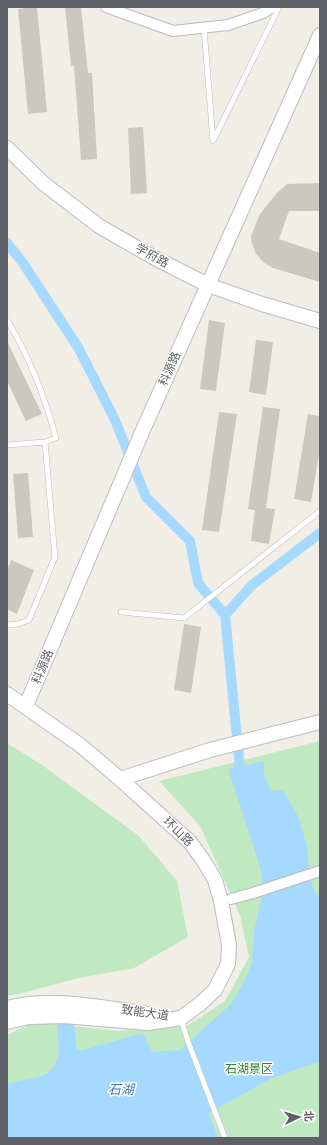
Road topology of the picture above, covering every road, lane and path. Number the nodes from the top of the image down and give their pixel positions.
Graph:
1 (106, 7) edge
2 (272, 7) edge
3 (279, 7) edge
4 (204, 28) junction
5 (320, 34) edge
6 (7, 148) edge
7 (208, 285) junction
8 (7, 320) edge
9 (320, 321) edge
10 (45, 442) junction
11 (7, 445) edge
12 (320, 511) edge
13 (121, 612) dead end
14 (7, 625) edge
15 (7, 694) edge
16 (26, 706) junction
17 (320, 722) edge
18 (120, 779) junction
19 (320, 871) edge
20 (230, 899) dead end
21 (11, 1006) edge
22 (181, 1018) junction
23 (7, 1022) edge
24 (225, 1138) edge

1 - 4 street
2 - 4 street
3 - 4 lane
5 - 7 street, 科源路
6 - 7 street, 学府路
7 - 9 street, 学府路
7 - 16 street, 科源路
8 - 10 lane
10 - 11 lane
10 - 14 lane
12 - 13 lane
15 - 16 street, 环山路
16 - 18 street, 环山路
17 - 18 street
18 - 22 street, 环山路
19 - 20 street
21 - 22 street, 致能大道
22 - 23 street, 致能大道
22 - 24 lane

